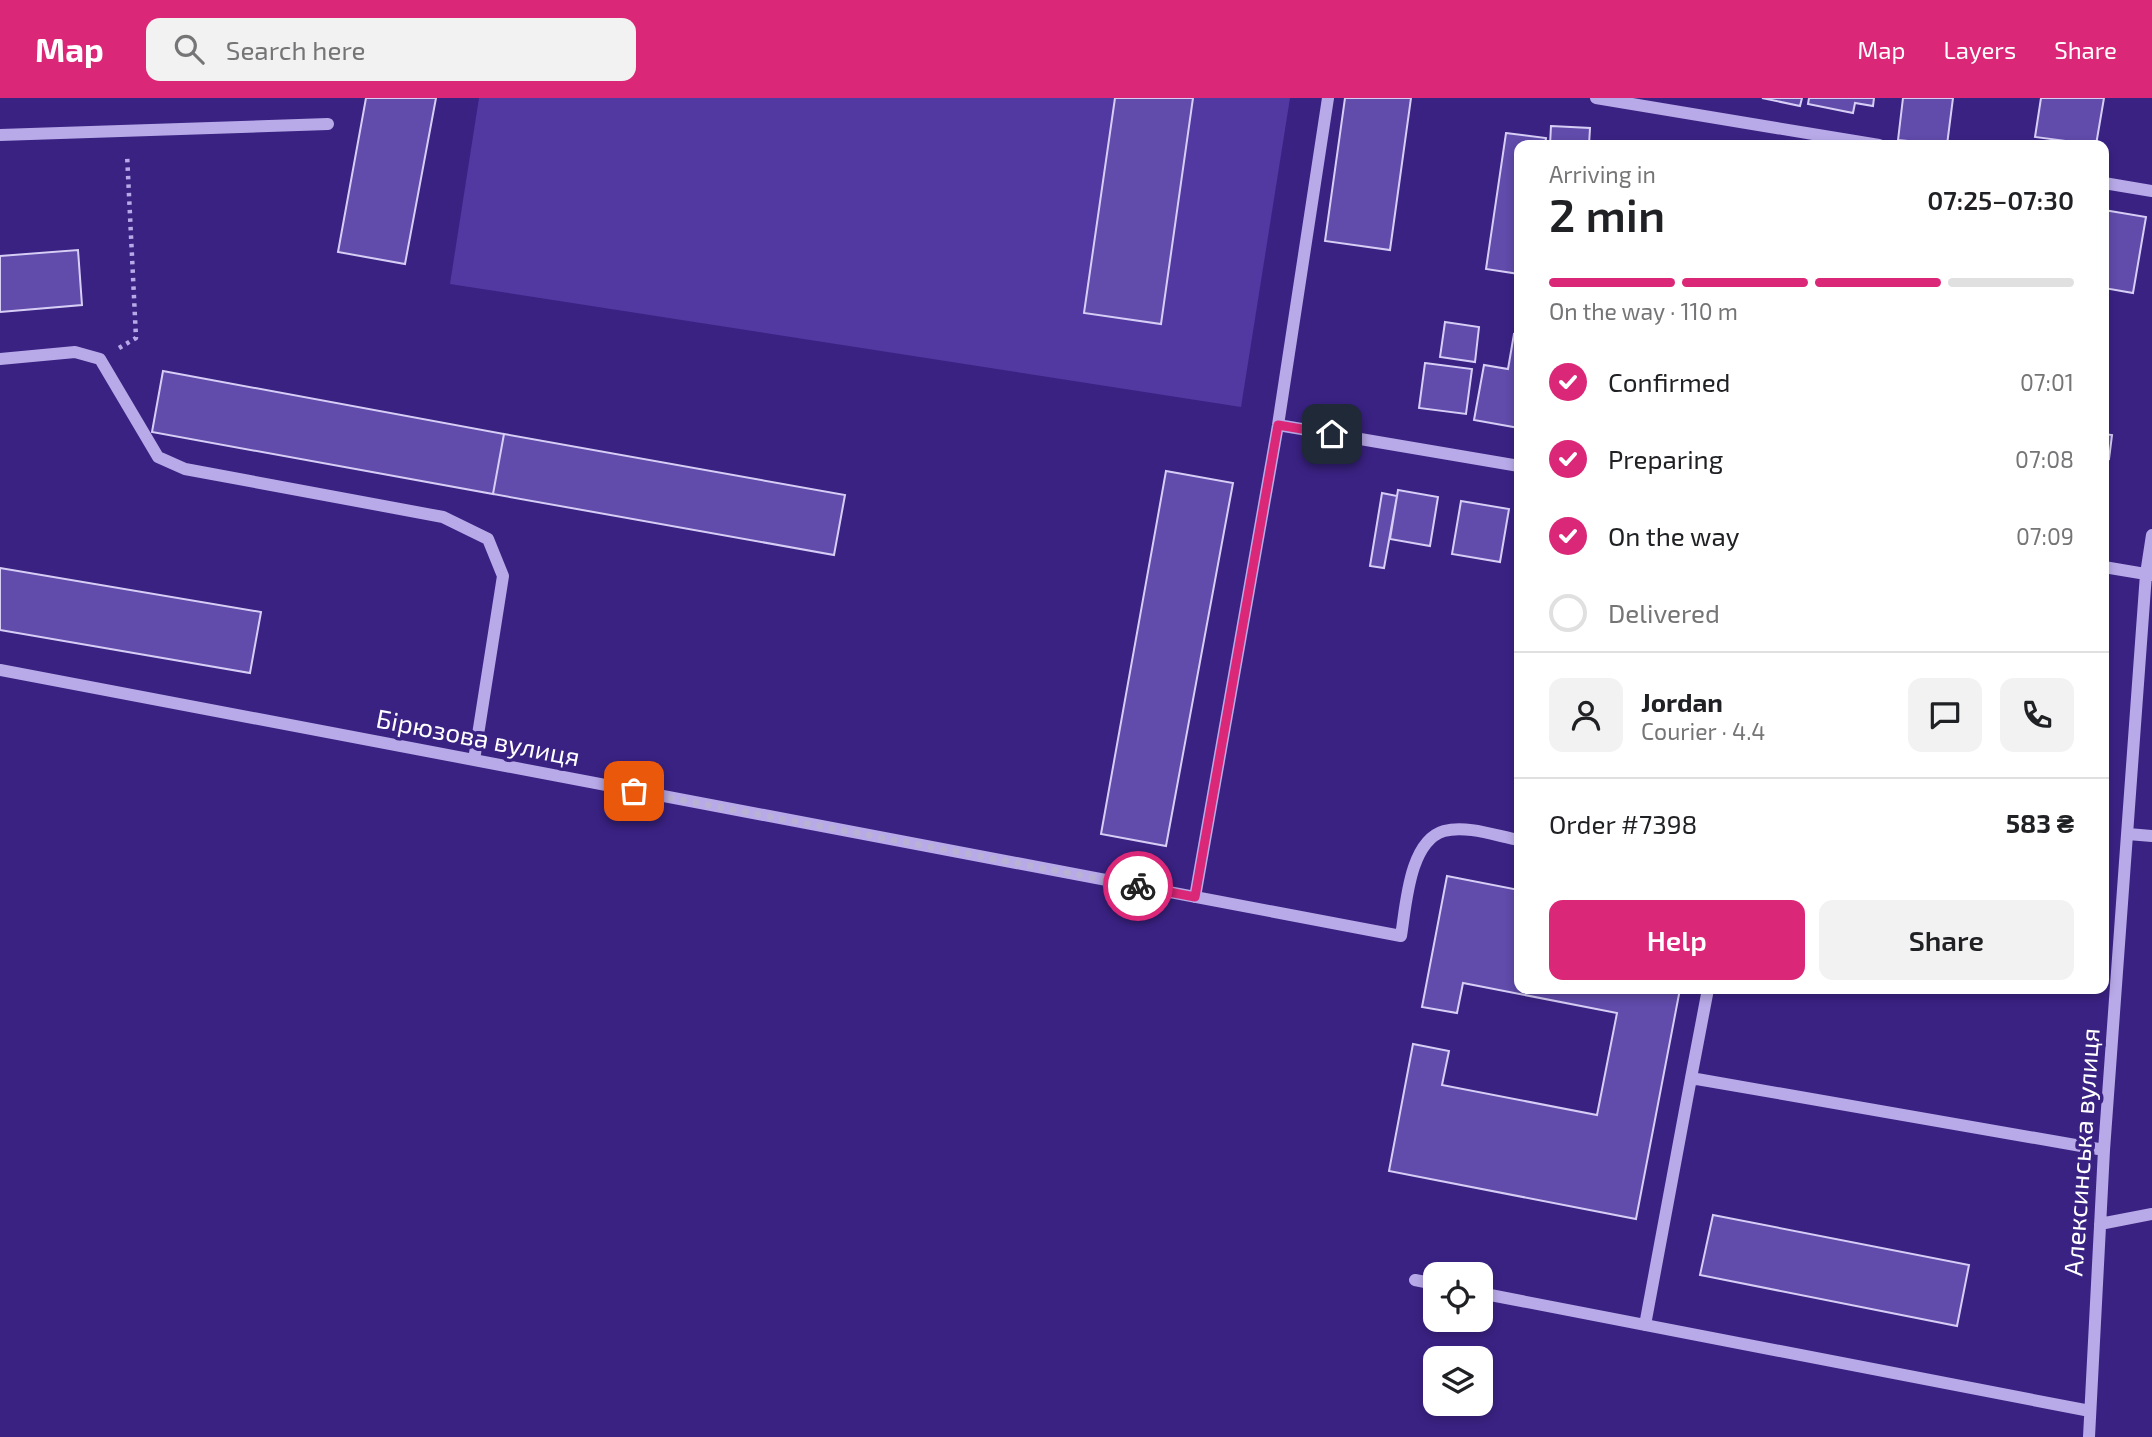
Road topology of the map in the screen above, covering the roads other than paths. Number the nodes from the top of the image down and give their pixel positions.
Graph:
1 (1328, 98) edge
2 (1596, 98) edge
3 (328, 124) dead end
4 (0, 135) edge
5 (1850, 140) edge
6 (2109, 184) edge
7 (2152, 191) edge
8 (0, 359) edge
9 (1278, 425) junction
10 (1514, 465) edge
11 (2152, 535) edge
12 (2109, 568) edge
13 (2149, 574) edge
14 (0, 670) edge
15 (474, 760) junction
16 (2129, 834) junction
17 (2152, 836) edge
18 (1514, 839) edge
19 (1195, 897) junction
20 (1707, 994) edge
21 (1691, 1078) junction
22 (2104, 1150) junction
23 (2152, 1213) edge
24 (2100, 1224) junction
25 (1415, 1280) dead end
26 (1423, 1282) edge
27 (1493, 1296) edge
28 (1645, 1325) junction
29 (2091, 1411) junction
30 (2089, 1437) edge

1 - 9 street
2 - 5 street
3 - 4 street
6 - 7 street
8 - 15 street
9 - 10 street
9 - 19 street
11 - 13 street, Алексинська вулиця
12 - 13 street
13 - 16 street, Алексинська вулиця
14 - 15 street, Бірюзова вулиця
15 - 19 street, Бірюзова вулиця
16 - 17 street
16 - 22 street, Алексинська вулиця
18 - 19 street, Бірюзова вулиця
20 - 21 street
21 - 22 street
21 - 28 street
22 - 24 street, Алексинська вулиця
23 - 24 street
24 - 29 street, Алексинська вулиця
25 - 26 street
27 - 28 street
28 - 29 street
29 - 30 street, Алексинська вулиця

